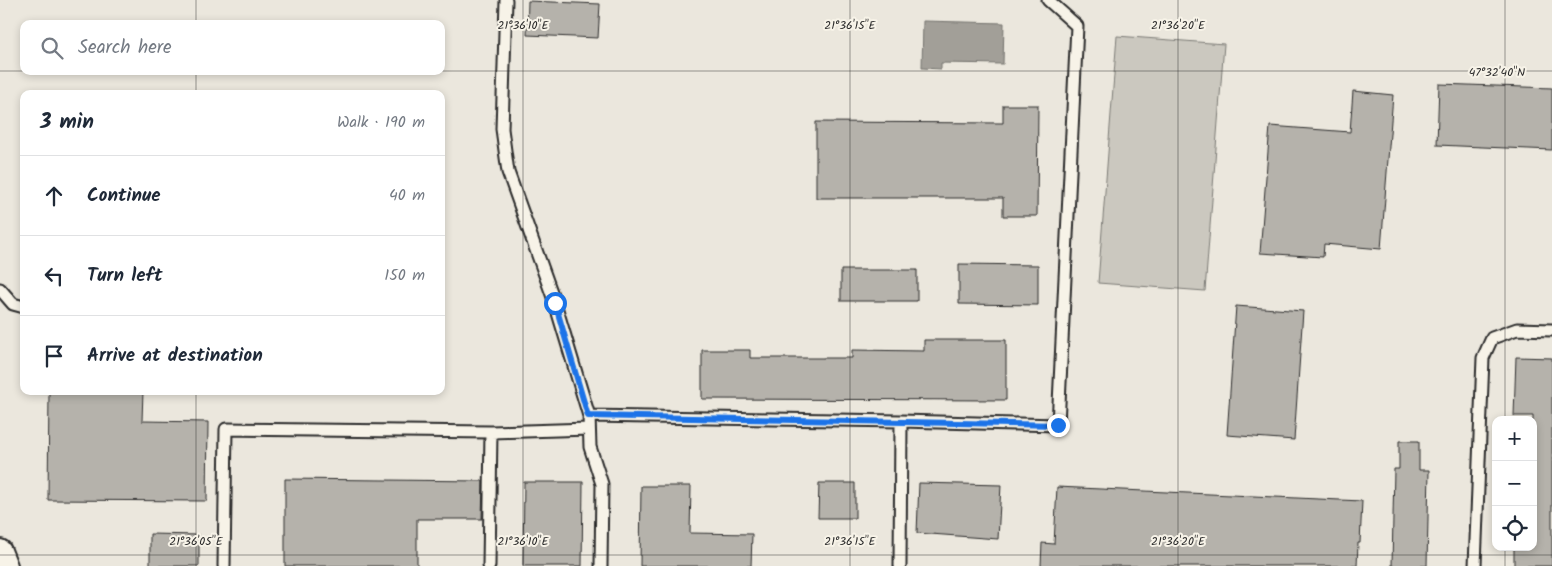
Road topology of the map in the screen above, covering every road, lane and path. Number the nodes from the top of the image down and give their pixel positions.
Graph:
1 (506, 0) edge
2 (1048, 0) edge
3 (0, 289) edge
4 (20, 306) edge
5 (1552, 330) edge
6 (588, 416) junction
7 (902, 421) junction
8 (589, 429) junction
9 (491, 432) junction
10 (0, 551) edge
11 (6, 566) edge
12 (224, 566) edge
13 (489, 566) edge
14 (601, 566) edge
15 (900, 566) edge
16 (1475, 566) edge

1 - 6 lane
2 - 7 lane
3 - 4 lane
5 - 16 lane
6 - 7 lane
6 - 8 lane
7 - 15 lane
8 - 9 lane
8 - 14 lane
9 - 12 lane
9 - 13 lane
10 - 11 street

